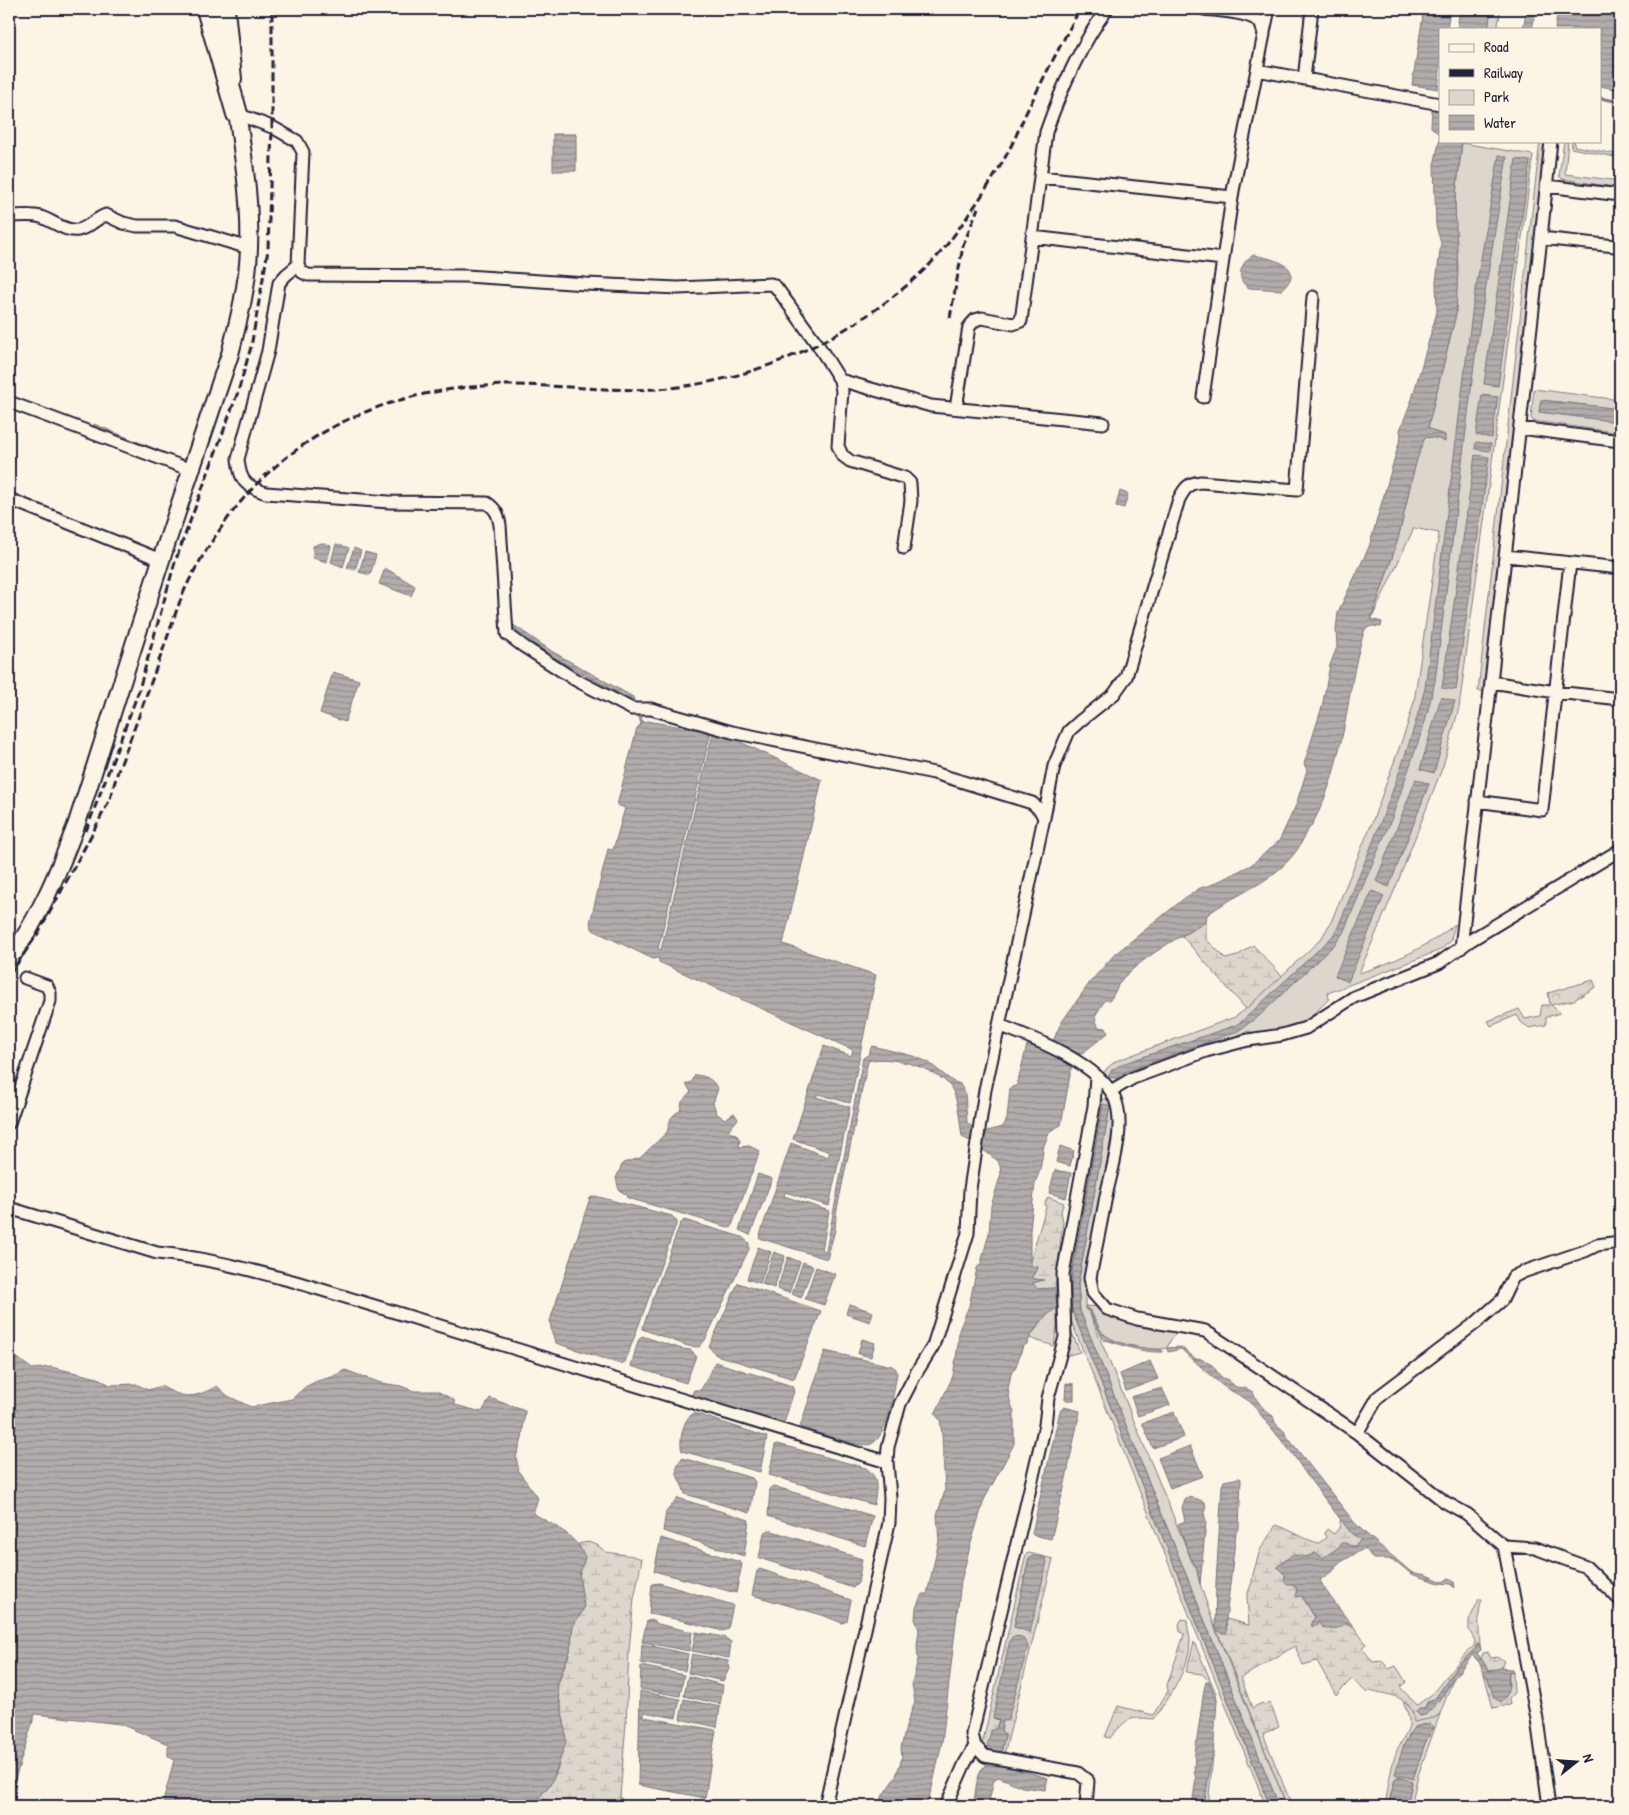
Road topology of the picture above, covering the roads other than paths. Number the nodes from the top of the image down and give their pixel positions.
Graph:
1 (207, 9) edge
2 (226, 9) edge
3 (1107, 9) edge
4 (1204, 9) edge
5 (1269, 9) edge
6 (1312, 9) edge
7 (1264, 34) junction
8 (1257, 70) junction
9 (1304, 79) junction
10 (1439, 104) edge
11 (237, 114) junction
12 (1551, 142) edge
13 (1040, 177) junction
14 (1547, 186) junction
15 (1620, 195) edge
16 (1232, 197) junction
17 (9, 216) edge
18 (1032, 237) junction
19 (1542, 238) junction
20 (1615, 246) dead end
21 (249, 248) junction
22 (1223, 259) junction
23 (298, 265) junction
24 (1313, 297) dead end
25 (840, 380) junction
26 (1204, 397) dead end
27 (9, 402) edge
28 (956, 408) junction
29 (1104, 423) dead end
30 (1520, 428) junction
31 (1620, 441) edge
32 (191, 470) junction
33 (9, 499) edge
34 (904, 548) dead end
35 (1506, 556) junction
36 (161, 560) junction
37 (1570, 562) junction
38 (1620, 568) edge
39 (1491, 682) junction
40 (1556, 692) junction
41 (1620, 699) edge
42 (1477, 801) junction
43 (1044, 818) junction
44 (1620, 850) edge
45 (1461, 948) junction
46 (9, 960) edge
47 (25, 978) dead end
48 (1000, 1025) junction
49 (1096, 1076) junction
50 (1111, 1091) junction
51 (9, 1123) edge
52 (9, 1208) edge
53 (1620, 1242) edge
54 (1357, 1433) junction
55 (887, 1462) junction
56 (1504, 1546) junction
57 (1620, 1600) edge
58 (975, 1746) junction
59 (825, 1806) edge
60 (946, 1806) edge
61 (1086, 1806) edge
62 (1550, 1806) edge

1 - 11 highway
2 - 11 street
3 - 13 street
4 - 7 street
5 - 7 street
6 - 9 street
7 - 8 street
8 - 9 street
8 - 16 street
9 - 10 street
11 - 21 street
11 - 23 street
12 - 14 street
13 - 16 street
13 - 18 street
14 - 15 street
14 - 19 street
16 - 22 street
17 - 21 street
18 - 22 street
18 - 28 street
19 - 20 street
19 - 30 street
21 - 32 street
22 - 26 street
23 - 25 street
23 - 43 street
24 - 43 street
25 - 28 street
25 - 34 street
27 - 32 street
28 - 29 street
30 - 31 street
30 - 35 street
32 - 36 street
33 - 36 street
35 - 37 street
35 - 39 street
36 - 46 street
37 - 38 street
37 - 40 street
39 - 40 street
39 - 42 street
40 - 41 street
40 - 42 street
42 - 45 street
43 - 48 street
44 - 45 street
45 - 50 street
47 - 51 street
48 - 49 street
48 - 55 street
49 - 50 street
49 - 58 street
50 - 54 street
52 - 55 street
53 - 54 street
54 - 56 street
55 - 59 street
56 - 57 street
56 - 62 street
58 - 60 street
58 - 61 street

